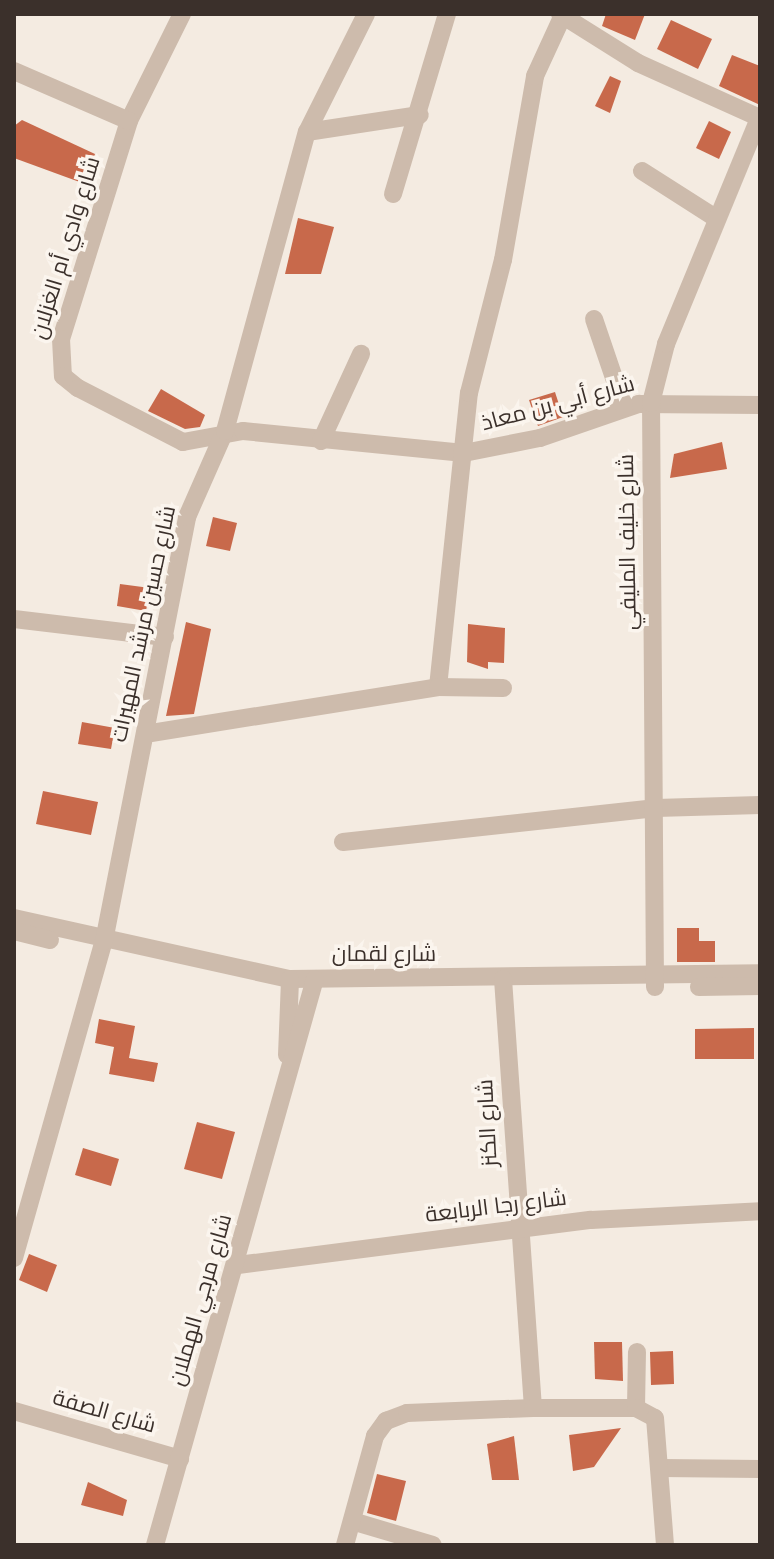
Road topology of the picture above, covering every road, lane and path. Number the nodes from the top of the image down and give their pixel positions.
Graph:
1 (182, 14) edge
2 (366, 14) edge
3 (447, 14) edge
4 (562, 15) edge
5 (14, 71) edge
6 (420, 115) junction
7 (760, 118) edge
8 (129, 121) junction
9 (307, 132) junction
10 (642, 171) dead end
11 (393, 194) dead end
12 (717, 219) junction
13 (594, 319) dead end
14 (361, 354) dead end
15 (651, 403) junction
16 (760, 405) edge
17 (624, 407) junction
18 (225, 431) junction
19 (321, 441) junction
20 (464, 453) junction
21 (14, 619) edge
22 (165, 637) junction
23 (438, 687) junction
24 (503, 688) dead end
25 (145, 734) junction
26 (760, 805) edge
27 (656, 808) junction
28 (343, 842) dead end
29 (14, 918) edge
30 (14, 931) edge
31 (102, 947) junction
32 (760, 973) edge
33 (655, 981) junction
34 (290, 983) junction
35 (314, 984) junction
36 (504, 984) junction
37 (760, 986) edge
38 (287, 1066) junction
39 (14, 1198) edge
40 (33, 1203) junction
41 (760, 1211) edge
42 (518, 1228) junction
43 (14, 1258) edge
44 (238, 1265) junction
45 (637, 1352) dead end
46 (533, 1408) junction
47 (636, 1408) junction
48 (14, 1411) edge
49 (180, 1459) junction
50 (661, 1468) junction
51 (760, 1469) edge
52 (352, 1521) junction
53 (155, 1545) edge
54 (345, 1545) edge
55 (433, 1545) edge
56 (665, 1545) edge

1 - 8 street, شارع وادي أم الغزلان
2 - 9 street, شارع حسين مرشد المهيرات
3 - 6 street
4 - 7 street
4 - 20 street
5 - 8 street
6 - 9 street
6 - 11 street
7 - 12 street, شارع خليف المليفي
8 - 18 street, شارع وادي أم الغزلان
9 - 18 street, شارع حسين مرشد المهيرات
10 - 12 street
12 - 15 street, شارع خليف المليفي
13 - 17 street
14 - 19 street
15 - 16 street, شارع أبي بن معاذ
15 - 17 street, شارع أبي بن معاذ
15 - 27 street, شارع خليف المليفي
17 - 20 street, شارع أبي بن معاذ
18 - 19 street, شارع أبي بن معاذ
18 - 22 street, شارع حسين مرشد المهيرات
19 - 20 street, شارع أبي بن معاذ
20 - 23 street
21 - 22 street
22 - 25 street, شارع حسين مرشد المهيرات
23 - 24 street
23 - 25 street
25 - 31 street, شارع حسين مرشد المهيرات
26 - 27 street
27 - 28 street
27 - 33 street, شارع خليف المليفي
29 - 31 street, شارع لقمان
30 - 31 street, شارع لقمان
31 - 34 street, شارع لقمان
31 - 40 street, شارع حسين مرشد المهيرات
32 - 33 street, شارع لقمان
33 - 36 street, شارع لقمان
33 - 37 street, شارع لقمان
34 - 35 street, شارع لقمان
34 - 38 street, شارع مرجي الهملان
35 - 36 street, شارع لقمان
35 - 38 street, شارع مرجي الهملان
36 - 42 street, شارع الكنز
38 - 44 street, شارع مرجي الهملان
39 - 40 street
40 - 43 street, شارع حسين مرشد المهيرات
41 - 42 street, شارع رجا الربابعة
42 - 44 street, شارع رجا الربابعة
42 - 46 street, شارع الكنز
44 - 49 street, شارع مرجي الهملان
45 - 47 street
46 - 47 street
46 - 52 street
47 - 50 street
48 - 49 street, شارع الصفة
49 - 53 street, شارع مرجي الهملان
50 - 51 street
50 - 56 street
52 - 54 street
52 - 55 street

